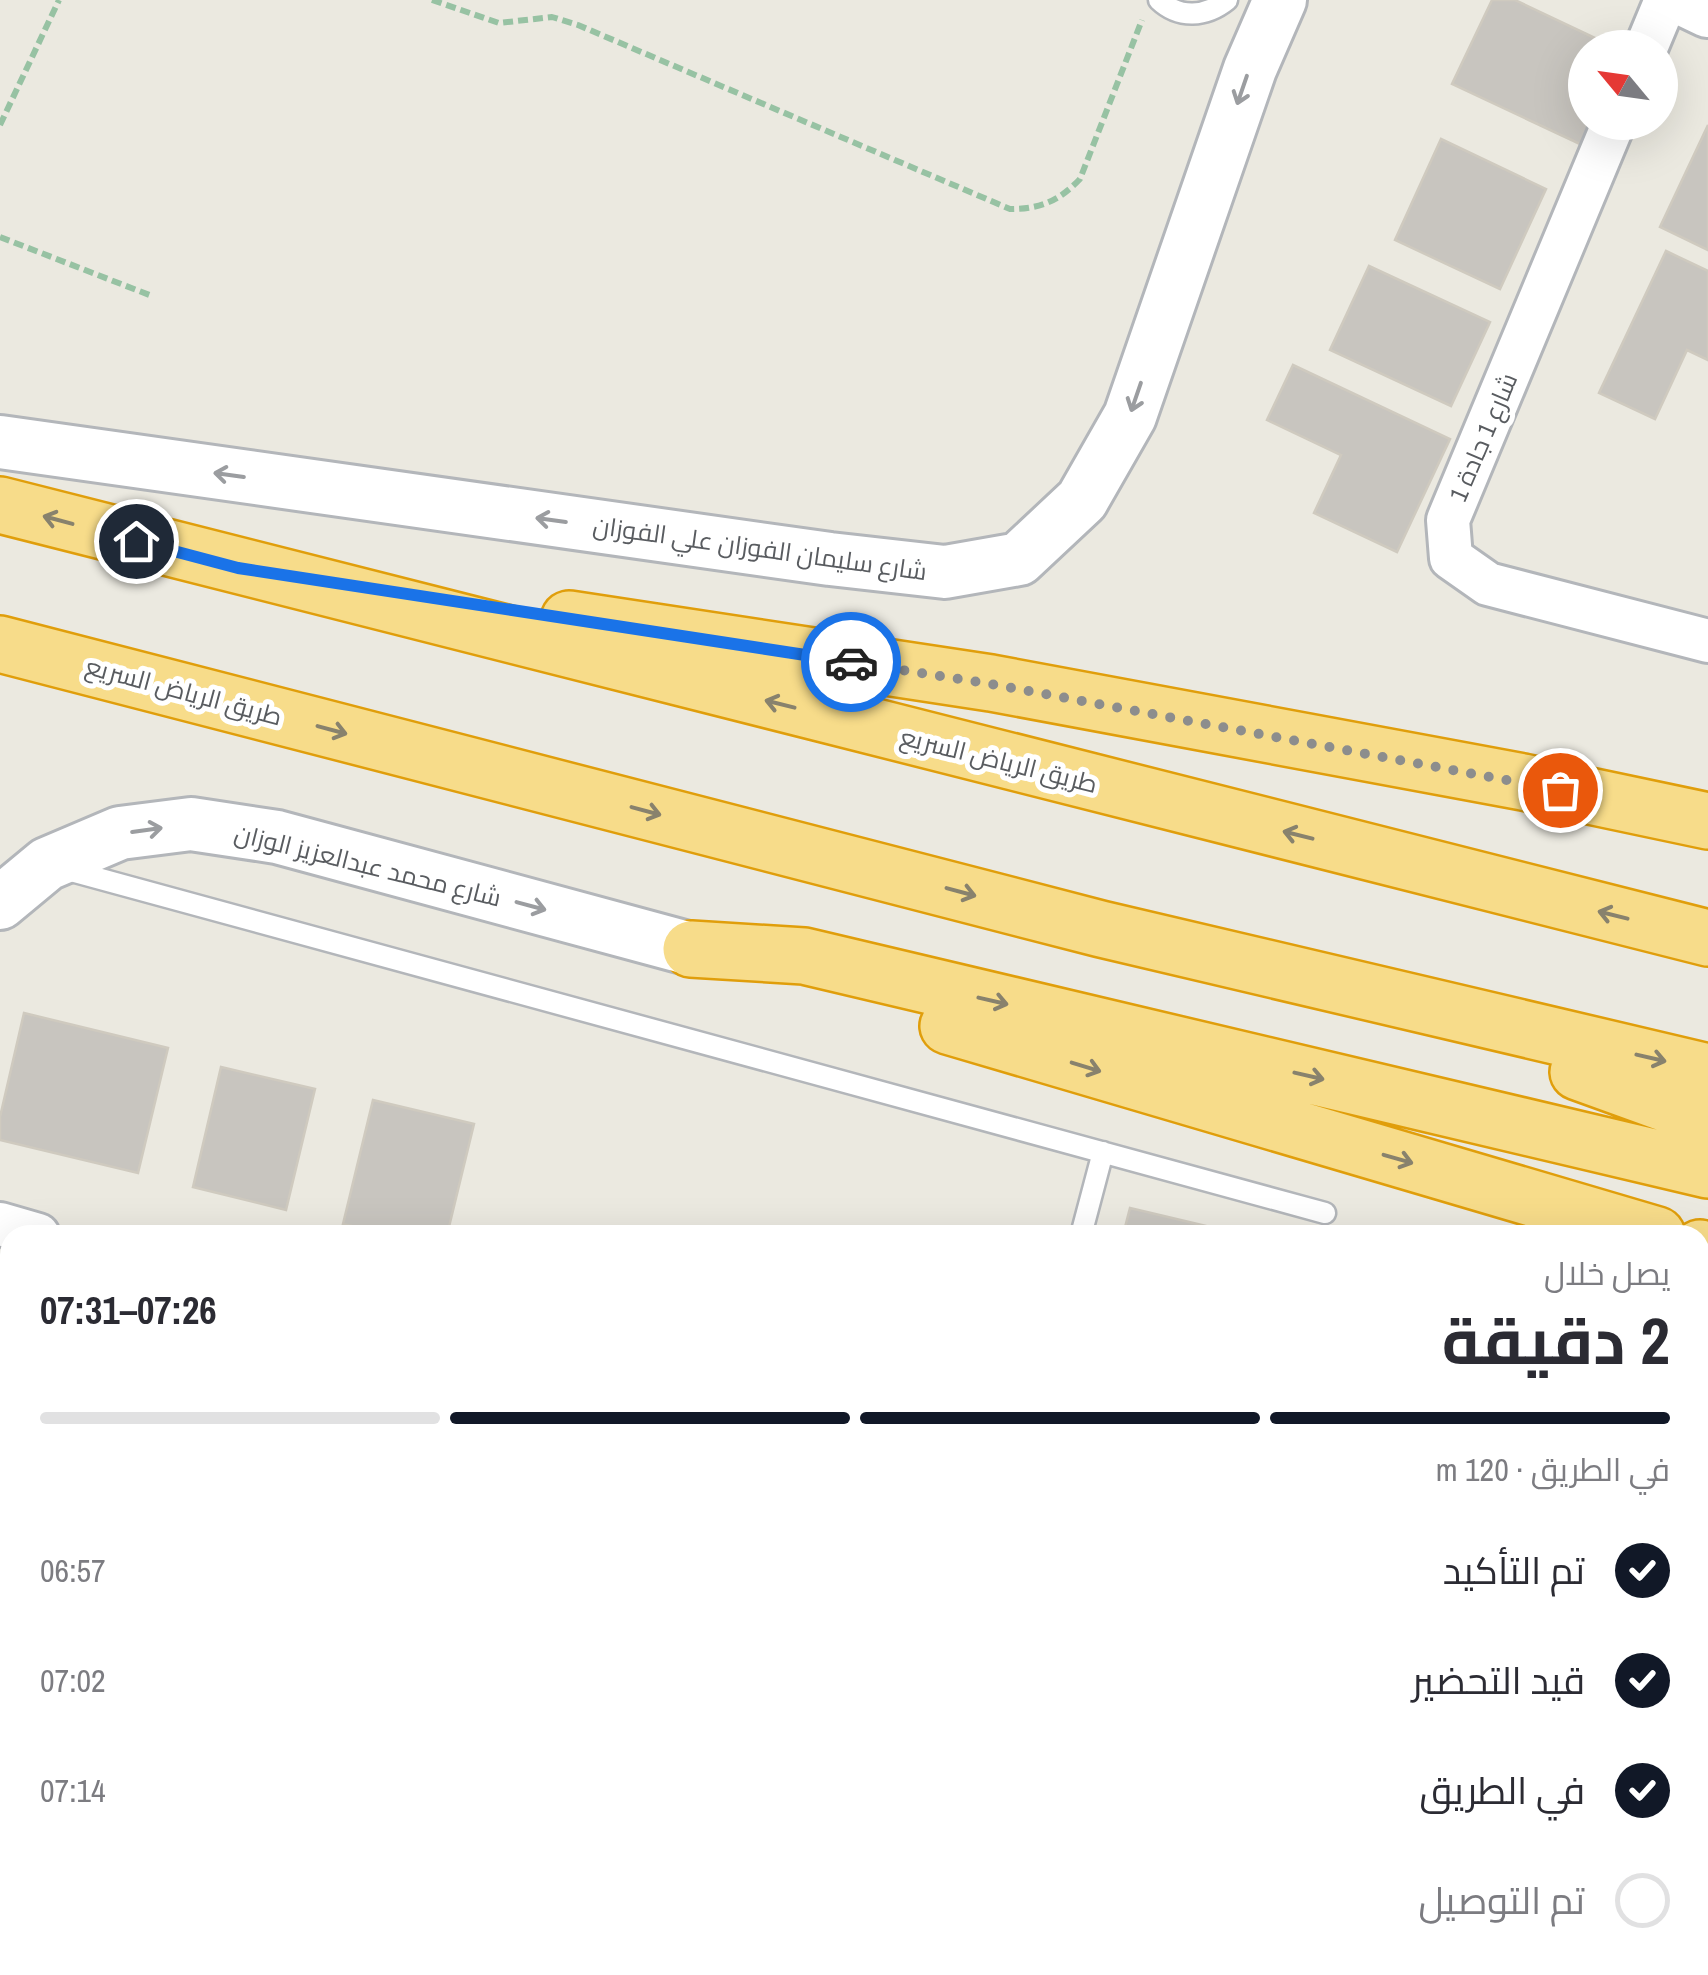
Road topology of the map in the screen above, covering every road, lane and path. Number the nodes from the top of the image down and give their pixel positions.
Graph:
1 (59, 0) edge
2 (432, 0) edge
3 (1159, 0) edge
4 (1226, 0) edge
5 (1280, 0) edge
6 (1666, 0) edge
7 (1684, 0) edge
8 (1708, 10) edge
9 (1142, 18) dead end
10 (1654, 30) edge
11 (0, 125) edge
12 (1606, 140) edge
13 (0, 237) edge
14 (152, 296) dead end
15 (0, 442) edge
16 (0, 505) edge
17 (238, 568) junction
18 (1708, 641) edge
19 (0, 644) edge
20 (1708, 821) edge
21 (47, 864) junction
22 (0, 903) edge
23 (1101, 928) junction
24 (1708, 938) edge
25 (691, 949) junction
26 (1708, 1072) edge
27 (1708, 1120) edge
28 (1103, 1152) junction
29 (1708, 1170) edge
30 (1325, 1213) dead end
31 (1085, 1225) edge
32 (1623, 1225) edge

1 - 11 path
2 - 9 path
3 - 4 lane
5 -> 15 street, شارع سليمان الفوزان علي الفوزان
6 - 10 street
7 - 8 street
12 - 18 street, شارع 1 جادة 1
13 - 14 path
17 -> 16 highway, طريق الرياض السريع
17 - 20 highway
24 -> 17 highway, طريق الرياض السريع
19 -> 23 highway, طريق الرياض السريع
21 - 22 street, شارع محمد عبدالعزيز الوزان
21 -> 25 street, شارع محمد عبدالعزيز الوزان
21 - 28 lane
23 -> 26 highway, طريق الرياض السريع
23 - 27 highway
25 -> 29 highway
25 -> 32 highway
28 - 30 lane
28 - 31 lane

